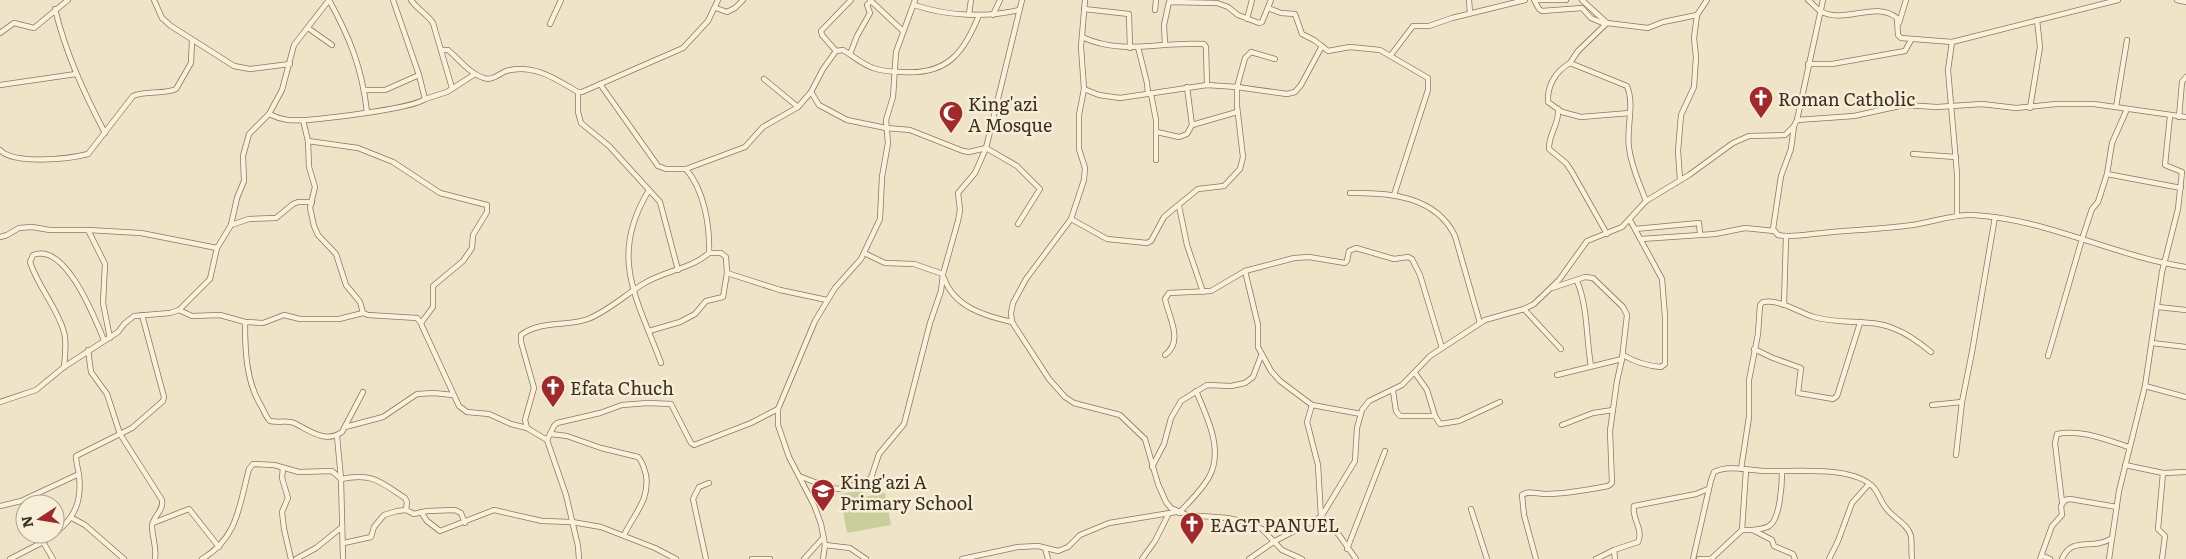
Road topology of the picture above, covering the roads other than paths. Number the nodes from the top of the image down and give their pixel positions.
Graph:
1 (68, 0) edge
2 (154, 0) edge
3 (329, 0) edge
4 (393, 0) edge
5 (411, 0) edge
6 (561, 0) edge
7 (718, 0) edge
8 (743, 0) edge
9 (851, 0) edge
10 (871, 0) edge
11 (971, 0) edge
12 (1000, 0) edge
13 (1022, 0) edge
14 (1085, 0) edge
15 (1156, 0) edge
16 (1252, 0) edge
17 (1272, 0) edge
18 (1469, 0) edge
19 (1525, 0) edge
20 (1536, 0) edge
21 (1566, 0) edge
22 (1582, 0) edge
23 (1707, 0) edge
24 (1808, 0) edge
25 (1823, 0) edge
26 (1906, 0) edge
27 (2118, 0) edge
28 (2177, 0) edge
29 (1515, 1) edge
30 (914, 2) edge
31 (2186, 2) edge
32 (716, 8) junction
33 (1268, 8) junction
34 (1084, 9) junction
35 (55, 10) junction
36 (1019, 10) junction
37 (1155, 10) dead end
38 (1820, 11) junction
39 (1470, 13) junction
40 (969, 14) junction
41 (979, 15) junction
42 (993, 15) junction
43 (1697, 15) junction
44 (1246, 19) junction
45 (2037, 20) junction
46 (1606, 23) junction
47 (1899, 23) junction
48 (550, 24) dead end
49 (308, 28) junction
50 (903, 31) junction
51 (0, 33) edge
52 (1082, 37) junction
53 (1911, 40) junction
54 (2127, 40) dead end
55 (192, 41) junction
56 (1952, 42) junction
57 (1165, 44) junction
58 (332, 45) dead end
59 (1322, 46) junction
60 (1138, 47) junction
61 (1130, 48) junction
62 (440, 50) junction
63 (836, 51) junction
64 (850, 54) junction
65 (1391, 55) junction
66 (1275, 60) dead end
67 (1570, 63) junction
68 (290, 64) junction
69 (1808, 64) junction
70 (896, 72) junction
71 (76, 74) junction
72 (475, 74) junction
73 (419, 75) junction
74 (2186, 77) edge
75 (764, 79) dead end
76 (600, 84) junction
77 (0, 85) edge
78 (1207, 85) junction
79 (1187, 87) junction
80 (1237, 87) junction
81 (452, 88) junction
82 (1084, 89) junction
83 (364, 90) junction
84 (578, 92) junction
85 (811, 92) junction
86 (1150, 94) junction
87 (425, 99) junction
88 (1951, 106) junction
89 (798, 107) junction
90 (2116, 107) junction
91 (2030, 108) junction
92 (1558, 109) junction
93 (2127, 109) junction
94 (367, 112) junction
95 (1237, 112) junction
96 (1630, 113) junction
97 (269, 114) junction
98 (2170, 116) junction
99 (2179, 116) junction
100 (2186, 117) edge
101 (303, 120) junction
102 (1797, 120) junction
103 (1192, 125) junction
104 (1794, 126) junction
105 (886, 128) junction
106 (1157, 132) junction
107 (105, 133) junction
108 (308, 141) junction
109 (986, 148) junction
110 (0, 150) edge
111 (1913, 154) dead end
112 (1956, 157) junction
113 (1156, 160) dead end
114 (686, 169) junction
115 (2186, 169) edge
116 (2179, 170) junction
117 (2107, 174) junction
118 (1680, 180) junction
119 (2181, 188) junction
120 (649, 190) junction
121 (1350, 193) dead end
122 (1394, 194) junction
123 (1646, 201) junction
124 (312, 202) junction
125 (1179, 206) junction
126 (1957, 216) junction
127 (1995, 217) junction
128 (1071, 220) junction
129 (1630, 220) junction
130 (1018, 224) dead end
131 (231, 225) junction
132 (1635, 229) junction
133 (88, 230) junction
134 (1774, 231) junction
135 (1607, 234) junction
136 (1700, 234) junction
137 (1786, 236) junction
138 (0, 237) edge
139 (1640, 239) junction
140 (2082, 239) junction
141 (217, 248) junction
142 (709, 253) junction
143 (864, 253) junction
144 (2164, 263) junction
145 (2186, 267) edge
146 (678, 270) junction
147 (1245, 271) junction
148 (727, 273) junction
149 (943, 274) junction
150 (1577, 281) junction
151 (1551, 288) junction
152 (634, 291) junction
153 (1203, 292) junction
154 (827, 300) junction
155 (1784, 305) junction
156 (2158, 307) junction
157 (1524, 309) junction
158 (179, 310) junction
159 (2186, 310) edge
160 (363, 313) junction
161 (142, 315) junction
162 (245, 322) junction
163 (1012, 322) junction
164 (421, 323) junction
165 (1480, 323) junction
166 (1860, 323) junction
167 (649, 331) junction
168 (110, 338) junction
169 (104, 340) junction
170 (2152, 343) junction
171 (2186, 347) edge
172 (1442, 348) junction
173 (1561, 349) dead end
174 (1754, 349) junction
175 (88, 350) junction
176 (1931, 352) dead end
177 (1165, 355) dead end
178 (1261, 356) junction
179 (2048, 356) dead end
180 (1622, 357) junction
181 (661, 363) dead end
182 (1591, 366) junction
183 (64, 367) junction
184 (1415, 373) junction
185 (1557, 374) dead end
186 (2145, 386) junction
187 (1196, 391) junction
188 (1393, 391) junction
189 (363, 392) dead end
190 (452, 395) junction
191 (2186, 397) edge
192 (0, 402) edge
193 (1500, 402) dead end
194 (1962, 402) junction
195 (1932, 405) dead end
196 (1312, 406) junction
197 (778, 409) junction
198 (1613, 410) junction
199 (1360, 414) junction
200 (1435, 416) junction
201 (1562, 425) dead end
202 (345, 427) junction
203 (527, 428) junction
204 (120, 434) junction
205 (550, 434) junction
206 (337, 436) junction
207 (547, 440) junction
208 (2129, 448) junction
209 (1384, 451) dead end
210 (1956, 455) dead end
211 (2125, 465) junction
212 (1152, 467) junction
213 (283, 468) junction
214 (1744, 470) junction
215 (1782, 472) junction
216 (2186, 472) edge
217 (2163, 473) junction
218 (79, 474) junction
219 (798, 475) junction
220 (341, 479) junction
221 (709, 483) dead end
222 (1869, 484) junction
223 (1708, 489) junction
224 (2062, 502) junction
225 (0, 506) edge
226 (2117, 507) junction
227 (1471, 509) dead end
228 (406, 510) junction
229 (421, 512) junction
230 (1177, 512) junction
231 (1169, 513) junction
232 (1321, 516) junction
233 (72, 518) junction
234 (465, 522) junction
235 (572, 522) junction
236 (153, 523) junction
237 (65, 524) edge
238 (342, 527) junction
239 (1742, 530) junction
240 (1753, 530) junction
241 (624, 535) junction
242 (824, 538) junction
243 (2112, 538) junction
244 (1275, 541) junction
245 (344, 543) junction
246 (39, 544) edge
247 (44, 544) edge
248 (825, 545) junction
249 (219, 547) junction
250 (1045, 548) junction
251 (1347, 549) junction
252 (1614, 550) junction
253 (210, 557) edge
254 (2041, 557) edge
255 (10, 559) edge
256 (53, 559) edge
257 (124, 559) edge
258 (156, 559) edge
259 (202, 559) edge
260 (291, 559) edge
261 (296, 559) edge
262 (344, 559) edge
263 (579, 559) edge
264 (676, 559) edge
265 (706, 559) edge
266 (752, 559) edge
267 (770, 559) edge
268 (804, 559) edge
269 (823, 559) edge
270 (866, 559) edge
271 (962, 559) edge
272 (1048, 559) edge
273 (1142, 559) edge
274 (1249, 559) edge
275 (1302, 559) edge
276 (1356, 559) edge
277 (1487, 559) edge
278 (1536, 559) edge
279 (1596, 559) edge
280 (1615, 559) edge
281 (1693, 559) edge
282 (1699, 559) edge
283 (1711, 559) edge
284 (1795, 559) edge
285 (1829, 559) edge
286 (1912, 559) edge
287 (2050, 559) edge
288 (2062, 559) edge
289 (2109, 559) edge
290 (2162, 559) edge

1 - 35 street
2 - 55 street
3 - 49 street
3 - 83 street
4 - 73 street
5 - 62 street
6 - 48 street
7 - 32 street
8 - 32 street
9 - 63 street
10 - 50 street
10 - 64 street
11 - 40 street
12 - 42 street
13 - 36 street
14 - 34 street
15 - 37 street
16 - 44 street
17 - 33 street
18 - 39 street
19 - 29 street
20 - 21 street
20 - 46 street
22 - 46 street
23 - 43 street
24 - 38 street
25 - 38 street
26 - 47 street
27 - 45 street
28 - 31 street
29 - 39 street
30 - 40 street
30 - 50 street
32 - 76 street
33 - 44 street
33 - 59 street
34 - 52 street
34 - 61 street
35 - 51 street
35 - 71 street
36 - 42 street
36 - 109 street
38 - 47 street
38 - 69 street
39 - 65 street
40 - 41 street
41 - 42 street
41 - 70 street
43 - 46 street
43 - 118 street
44 - 57 street
45 - 56 street
45 - 91 street
46 - 67 street
47 - 53 street
49 - 58 street
49 - 68 street
50 - 70 street
52 - 61 street
52 - 82 street
53 - 56 street
53 - 69 street
54 - 90 street
55 - 68 street
55 - 107 street
56 - 88 street
57 - 60 street
57 - 78 street
59 - 65 street
59 - 80 street
60 - 61 street
60 - 86 street
62 - 72 street
62 - 81 street
63 - 64 street
63 - 85 street
64 - 70 street
65 - 122 street
66 - 80 street
67 - 92 street
67 - 96 street
68 - 97 street
69 - 102 street
70 - 105 street
71 - 77 street
71 - 107 street
72 - 81 street
72 - 84 street
73 - 83 street
73 - 87 street
74 - 99 street
75 - 89 street
76 - 84 street
76 - 114 street
78 - 79 street
78 - 80 street
79 - 86 street
79 - 103 street
80 - 95 street
81 - 87 street
82 - 86 street
82 - 128 street
83 - 94 street
84 - 120 street
85 - 89 street
85 - 105 street
86 - 106 street
87 - 94 street
88 - 91 street
88 - 102 street
88 - 112 street
89 - 114 street
90 - 91 street
90 - 93 street
92 - 96 street
92 - 135 street
93 - 98 street
93 - 117 street
94 - 101 street
95 - 103 street
95 - 125 street
96 - 123 street
97 - 101 street
97 - 131 street
98 - 99 street
98 - 116 street
99 - 100 street
101 - 108 street
102 - 104 street
103 - 106 street
104 - 118 street
104 - 134 street
105 - 109 street
105 - 143 street
106 - 113 street
107 - 110 street
108 - 124 street
108 - 164 street
109 - 130 street
109 - 149 street
111 - 112 street
112 - 126 street
114 - 142 street
115 - 116 street
116 - 119 street
117 - 119 street
117 - 140 street
118 - 123 street
119 - 144 street
120 - 146 street
120 - 152 street
121 - 122 street
122 - 165 street
123 - 129 street
124 - 131 street
124 - 160 street
125 - 128 street
125 - 153 street
126 - 127 street
126 - 137 street
127 - 140 street
127 - 194 street
128 - 163 street
129 - 132 street
129 - 135 street
131 - 141 street
132 - 136 street
132 - 139 street
133 - 138 street
133 - 141 street
133 - 168 street
134 - 136 street
134 - 137 street
135 - 151 street
136 - 139 street
137 - 155 street
139 - 180 street
140 - 144 street
140 - 179 street
141 - 158 street
142 - 146 street
142 - 148 street
143 - 149 street
143 - 154 street
144 - 145 street
144 - 156 street
146 - 152 street
147 - 153 street
147 - 172 street
147 - 178 street
148 - 154 street
148 - 167 street
149 - 163 street
149 - 219 street
150 - 151 street
150 - 180 street
150 - 182 street
151 - 157 street
152 - 167 street
152 - 203 street
153 - 177 street
154 - 197 street
155 - 166 street
155 - 174 street
156 - 159 street
156 - 170 street
157 - 165 street
157 - 173 street
158 - 161 street
158 - 162 street
160 - 162 street
160 - 164 street
161 - 168 street
161 - 204 street
162 - 206 street
163 - 212 street
164 - 190 street
165 - 172 street
166 - 174 street
166 - 176 street
167 - 181 street
168 - 169 street
169 - 175 street
169 - 183 street
170 - 171 street
170 - 186 street
172 - 184 street
174 - 214 street
175 - 183 street
175 - 204 street
178 - 187 street
178 - 196 street
180 - 182 street
180 - 198 street
182 - 185 street
183 - 192 street
184 - 188 street
184 - 200 street
186 - 191 street
186 - 208 street
187 - 212 street
187 - 230 street
188 - 199 street
188 - 200 street
189 - 202 street
190 - 202 street
190 - 203 street
193 - 200 street
194 - 195 street
194 - 210 street
196 - 199 street
196 - 232 street
197 - 205 street
197 - 219 street
198 - 201 street
198 - 278 street
199 - 232 street
202 - 206 street
203 - 207 street
204 - 218 street
204 - 236 street
205 - 207 street
205 - 241 street
206 - 220 street
207 - 235 street
208 - 211 street
208 - 224 street
209 - 251 street
211 - 217 street
211 - 226 street
212 - 230 street
213 - 220 street
213 - 249 street
213 - 260 street
214 - 215 street
214 - 223 street
214 - 239 street
215 - 222 street
215 - 240 street
216 - 217 street
217 - 290 street
218 - 225 street
218 - 233 street
219 - 242 street
220 - 228 street
220 - 238 street
221 - 265 street
222 - 285 street
222 - 286 street
223 - 252 street
223 - 281 street
224 - 226 street
224 - 254 street
226 - 243 street
227 - 277 street
228 - 229 street
228 - 245 street
229 - 234 street
229 - 234 street
230 - 231 street
230 - 244 street
231 - 250 street
231 - 273 street
232 - 244 street
232 - 251 street
233 - 237 street
233 - 257 street
234 - 235 street
235 - 241 street
235 - 263 street
236 - 249 street
236 - 258 street
238 - 245 street
238 - 261 street
239 - 240 street
239 - 283 street
240 - 284 street
241 - 264 street
242 - 248 street
242 - 268 street
243 - 288 street
243 - 289 street
244 - 274 street
244 - 275 street
245 - 262 street
246 - 255 street
247 - 256 street
248 - 269 street
248 - 270 street
249 - 253 street
250 - 271 street
250 - 272 street
251 - 276 street
252 - 279 street
252 - 280 street
253 - 259 street
254 - 287 street
266 - 267 street
282 - 283 street

